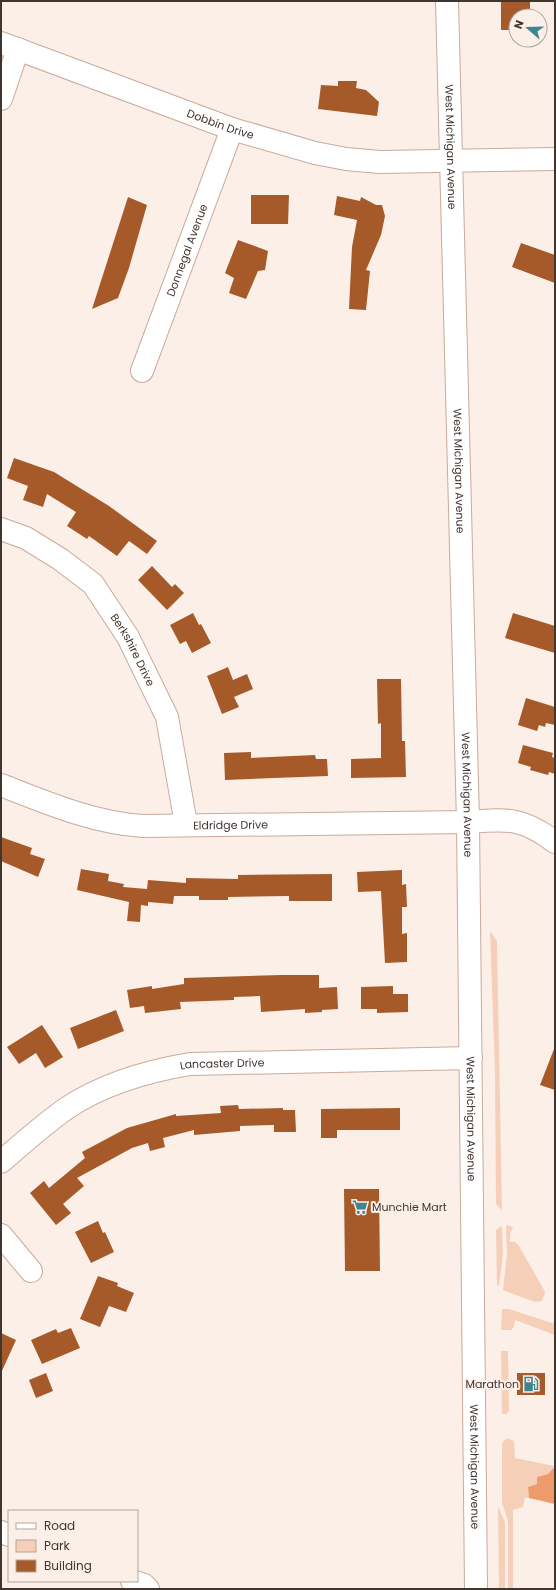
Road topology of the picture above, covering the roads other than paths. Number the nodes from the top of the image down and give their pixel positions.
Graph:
1 (447, 1) edge
2 (10, 46) edge
3 (1, 100) edge
4 (232, 129) junction
5 (555, 159) edge
6 (450, 161) junction
7 (142, 371) dead end
8 (1, 529) edge
9 (1, 785) edge
10 (468, 822) junction
11 (186, 824) junction
12 (555, 842) edge
13 (471, 1058) junction
14 (1, 1162) edge
15 (1, 1235) edge
16 (31, 1271) dead end
17 (135, 1582) edge
18 (148, 1589) edge
19 (476, 1589) edge

1 - 6 street, West Michigan Avenue
2 - 3 street
2 - 4 street, Dobbin Drive
4 - 6 street, Dobbin Drive
4 - 7 street, Donnegal Avenue
5 - 6 street, Dobbin Drive
6 - 10 street, West Michigan Avenue
8 - 11 street, Berkshire Drive
9 - 11 street, Eldridge Drive
10 - 11 street, Eldridge Drive
10 - 12 street, Eldridge Drive
10 - 13 street, West Michigan Avenue
13 - 14 street, Lancaster Drive
13 - 19 street, West Michigan Avenue
15 - 16 street
17 - 18 street

